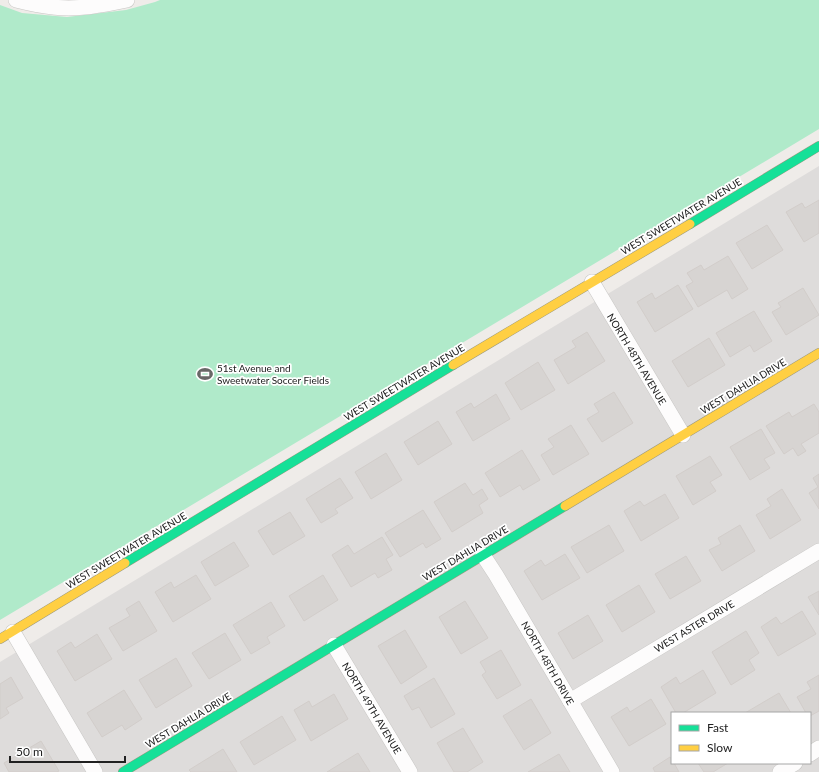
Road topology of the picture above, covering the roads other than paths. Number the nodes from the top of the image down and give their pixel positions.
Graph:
1 (16, 0) edge
2 (127, 0) edge
3 (819, 146) edge
4 (592, 282) junction
5 (819, 353) edge
6 (682, 435) junction
7 (819, 551) edge
8 (483, 555) junction
9 (6, 635) edge
10 (334, 644) junction
11 (570, 701) junction
12 (793, 764) edge
13 (95, 772) edge
14 (123, 772) edge
15 (410, 772) edge
16 (612, 772) edge
17 (780, 772) edge

1 - 2 street
3 - 4 street, WEST SWEETWATER AVENUE
4 - 6 street, NORTH 48TH AVENUE
4 - 9 street, WEST SWEETWATER AVENUE
5 - 6 street, WEST DAHLIA DRIVE
6 - 8 street, WEST DAHLIA DRIVE
7 - 11 street, WEST ASTER DRIVE
8 - 10 street, WEST DAHLIA DRIVE
8 - 11 street, NORTH 48TH DRIVE
9 - 13 street
10 - 14 street, WEST DAHLIA DRIVE
10 - 15 street, NORTH 49TH AVENUE
11 - 16 street, NORTH 48TH DRIVE
12 - 17 street

